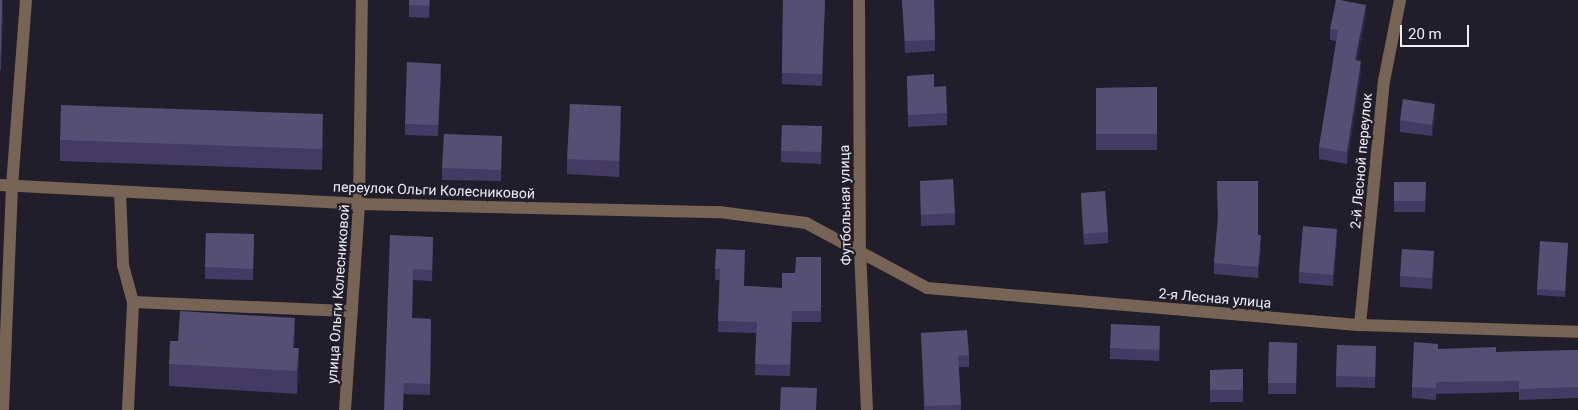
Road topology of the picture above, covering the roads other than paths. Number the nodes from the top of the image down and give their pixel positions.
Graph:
1 (26, 0) edge
2 (362, 0) edge
3 (859, 0) edge
4 (1400, 0) edge
5 (6, 186) edge
6 (120, 192) junction
7 (359, 204) junction
8 (860, 250) junction
9 (133, 302) junction
10 (352, 311) junction
11 (1360, 325) junction
12 (1578, 332) edge
13 (3, 410) edge
14 (128, 410) edge
15 (345, 410) edge
16 (866, 410) edge

1 - 5 street
2 - 7 street, улица Ольги Колесниковой
3 - 8 street, Футбольная улица
4 - 11 street, 2-й Лесной переулок
5 - 6 street, переулок Ольги Колесниковой
5 - 13 street
6 - 7 street, переулок Ольги Колесниковой
6 - 9 street
7 - 8 street, переулок Ольги Колесниковой
7 - 10 street, улица Ольги Колесниковой
8 - 11 street, 2-я Лесная улица
8 - 16 street, Футбольная улица
9 - 10 street
9 - 14 street
10 - 15 street, улица Ольги Колесниковой
11 - 12 street, 2-я Лесная улица

